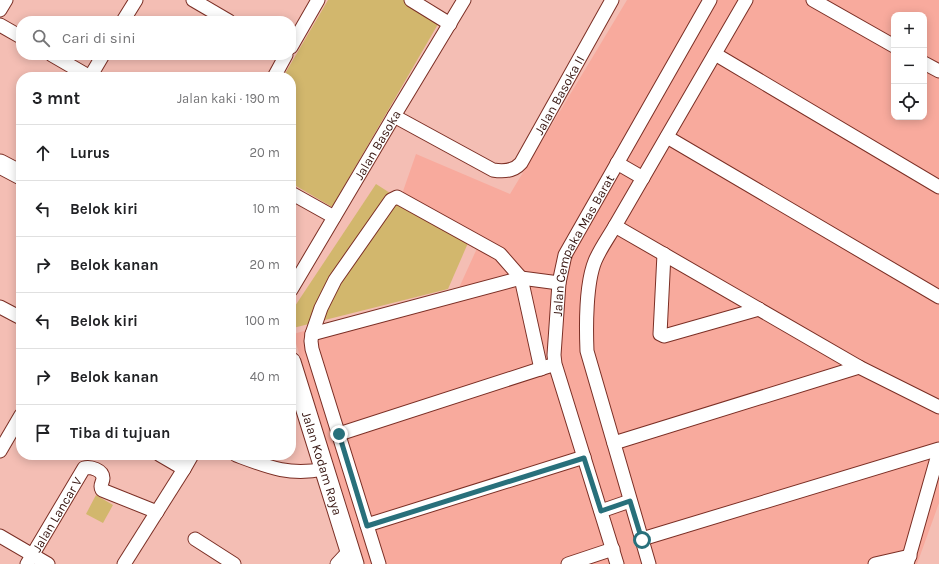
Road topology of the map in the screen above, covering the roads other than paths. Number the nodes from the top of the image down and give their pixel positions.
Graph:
1 (6, 0) edge
2 (136, 0) edge
3 (192, 0) edge
4 (318, 0) edge
5 (411, 0) edge
6 (464, 0) edge
7 (612, 0) edge
8 (710, 0) edge
9 (745, 0) edge
10 (813, 0) edge
11 (0, 10) edge
12 (127, 16) edge
13 (220, 16) edge
14 (450, 24) junction
15 (0, 25) edge
16 (16, 34) edge
17 (296, 37) edge
18 (891, 44) edge
19 (715, 54) junction
20 (61, 60) edge
21 (100, 60) edge
22 (283, 60) edge
23 (927, 65) edge
24 (81, 72) edge
25 (93, 72) edge
26 (277, 72) edge
27 (939, 72) edge
28 (394, 116) junction
29 (667, 138) junction
30 (0, 164) edge
31 (617, 164) junction
32 (16, 172) edge
33 (644, 178) junction
34 (939, 187) edge
35 (296, 196) edge
36 (334, 218) junction
37 (615, 226) junction
38 (664, 254) junction
39 (521, 278) junction
40 (296, 282) edge
41 (559, 284) junction
42 (939, 297) edge
43 (0, 306) edge
44 (759, 309) junction
45 (16, 315) edge
46 (312, 334) junction
47 (554, 364) junction
48 (859, 366) junction
49 (541, 369) junction
50 (296, 378) edge
51 (939, 407) edge
52 (16, 424) edge
53 (339, 434) junction
54 (614, 444) junction
55 (939, 450) edge
56 (0, 451) edge
57 (584, 458) junction
58 (169, 460) edge
59 (189, 460) edge
60 (249, 460) edge
61 (184, 469) junction
62 (324, 469) junction
63 (630, 501) junction
64 (601, 511) junction
65 (157, 512) junction
66 (367, 526) junction
67 (0, 536) edge
68 (195, 540) dead end
69 (642, 540) junction
70 (613, 549) junction
71 (30, 559) edge
72 (347, 559) edge
73 (908, 560) edge
74 (231, 563) edge
75 (48, 564) edge
76 (124, 564) edge
77 (379, 564) edge
78 (568, 564) edge
79 (618, 564) edge
80 (649, 564) edge
81 (875, 564) edge

1 - 11 street
2 - 12 street
3 - 13 street
4 - 17 street
5 - 14 street
6 - 14 street, Jalan Basoka
7 - 28 street, Jalan Basoka II
8 - 31 street, Jalan Cempaka Mas Barat
9 - 19 street, Jalan Cempaka Mas Barat
10 - 18 street
14 - 28 street, Jalan Basoka
15 - 16 street
19 - 29 street, Jalan Cempaka Mas Barat
19 - 34 street
20 - 24 street
21 - 25 street
22 - 26 street
23 - 27 street
28 - 36 street, Jalan Basoka
29 - 33 street, Jalan Cempaka Mas Barat
29 - 42 street
30 - 32 street
31 - 33 street
31 - 41 street, Jalan Cempaka Mas Barat
33 - 37 street, Jalan Cempaka Mas Barat
35 - 36 street
36 - 40 street, Jalan Basoka
37 - 38 street
37 - 54 street, Jalan Cempaka Mas Barat
38 - 44 street
38 - 44 street
39 - 41 street
39 - 46 street
39 - 46 street
39 - 49 street
41 - 47 street, Jalan Cempaka Mas Barat
43 - 45 street
44 - 48 street
46 - 53 street
47 - 49 street
47 - 57 street, Jalan Cempaka Mas Barat
48 - 51 street
48 - 54 street
49 - 53 street
50 - 62 street, Jalan Kodam Raya
52 - 56 street
53 - 66 street
54 - 63 street, Jalan Cempaka Mas Barat
55 - 69 street
55 - 73 street
57 - 64 street, Jalan Cempaka Mas Barat
57 - 66 street
58 - 61 street
59 - 61 street
60 - 62 street
61 - 65 street
62 - 72 street, Jalan Kodam Raya
63 - 64 street
63 - 69 street, Jalan Cempaka Mas Barat
64 - 70 street, Jalan Cempaka Mas Barat
65 - 71 street, Jalan Lancar V
65 - 76 street
66 - 77 street
67 - 71 street
68 - 74 street
69 - 80 street, Jalan Cempaka Mas Barat
70 - 78 street
70 - 79 street, Jalan Cempaka Mas Barat
71 - 75 street
73 - 81 street

